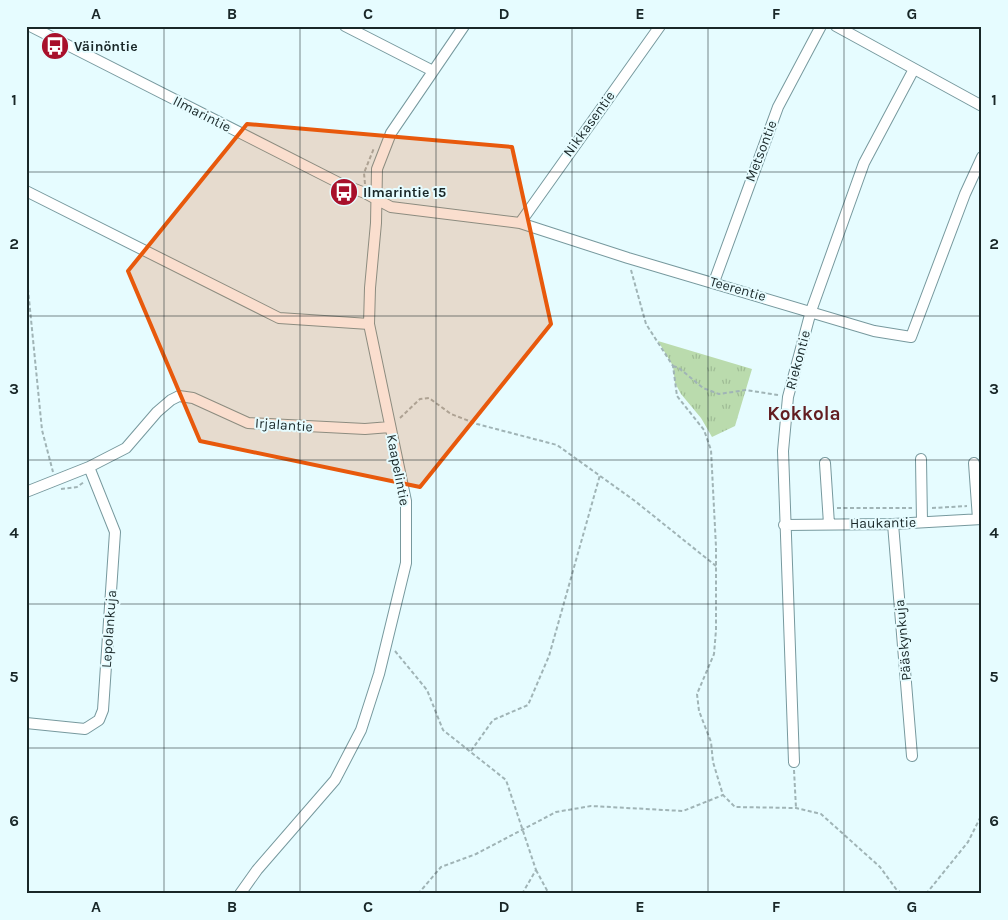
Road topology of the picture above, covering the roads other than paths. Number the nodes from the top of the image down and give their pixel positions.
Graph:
1 (30, 26) edge
2 (345, 26) edge
3 (464, 26) edge
4 (660, 26) edge
5 (821, 26) edge
6 (836, 26) edge
7 (914, 69) junction
8 (433, 71) junction
9 (982, 106) edge
10 (982, 156) edge
11 (26, 191) edge
12 (376, 199) junction
13 (520, 223) junction
14 (714, 282) junction
15 (811, 311) junction
16 (369, 324) junction
17 (390, 427) junction
18 (922, 459) dead end
19 (825, 463) dead end
20 (974, 464) dead end
21 (91, 472) junction
22 (26, 492) edge
23 (980, 519) edge
24 (922, 522) junction
25 (828, 524) junction
26 (893, 524) junction
27 (784, 525) junction
28 (26, 723) edge
29 (912, 756) dead end
30 (794, 762) road end
31 (240, 894) edge

1 - 12 street, Ilmarintie
2 - 8 street
3 - 8 street, Kaapelintie
4 - 13 street, Nikkasentie
5 - 14 street, Metsontie
6 - 7 street
7 - 9 street
7 - 15 street, Riekontie
8 - 12 street, Kaapelintie
10 - 15 street, Teerentie
11 - 16 street
12 - 13 street, Teerentie
12 - 16 street, Kaapelintie
13 - 14 street, Teerentie
14 - 15 street, Teerentie
15 - 27 street, Riekontie
16 - 17 street, Kaapelintie
17 - 21 street, Irjalantie
17 - 31 street, Kaapelintie
18 - 24 street
19 - 25 street
20 - 23 street
21 - 22 street
21 - 28 street, Lepolankuja
23 - 24 street, Haukantie
24 - 26 street, Haukantie
25 - 26 street, Haukantie
25 - 27 street, Haukantie
26 - 29 street, Pääskynkuja
27 - 30 street, Riekontie

